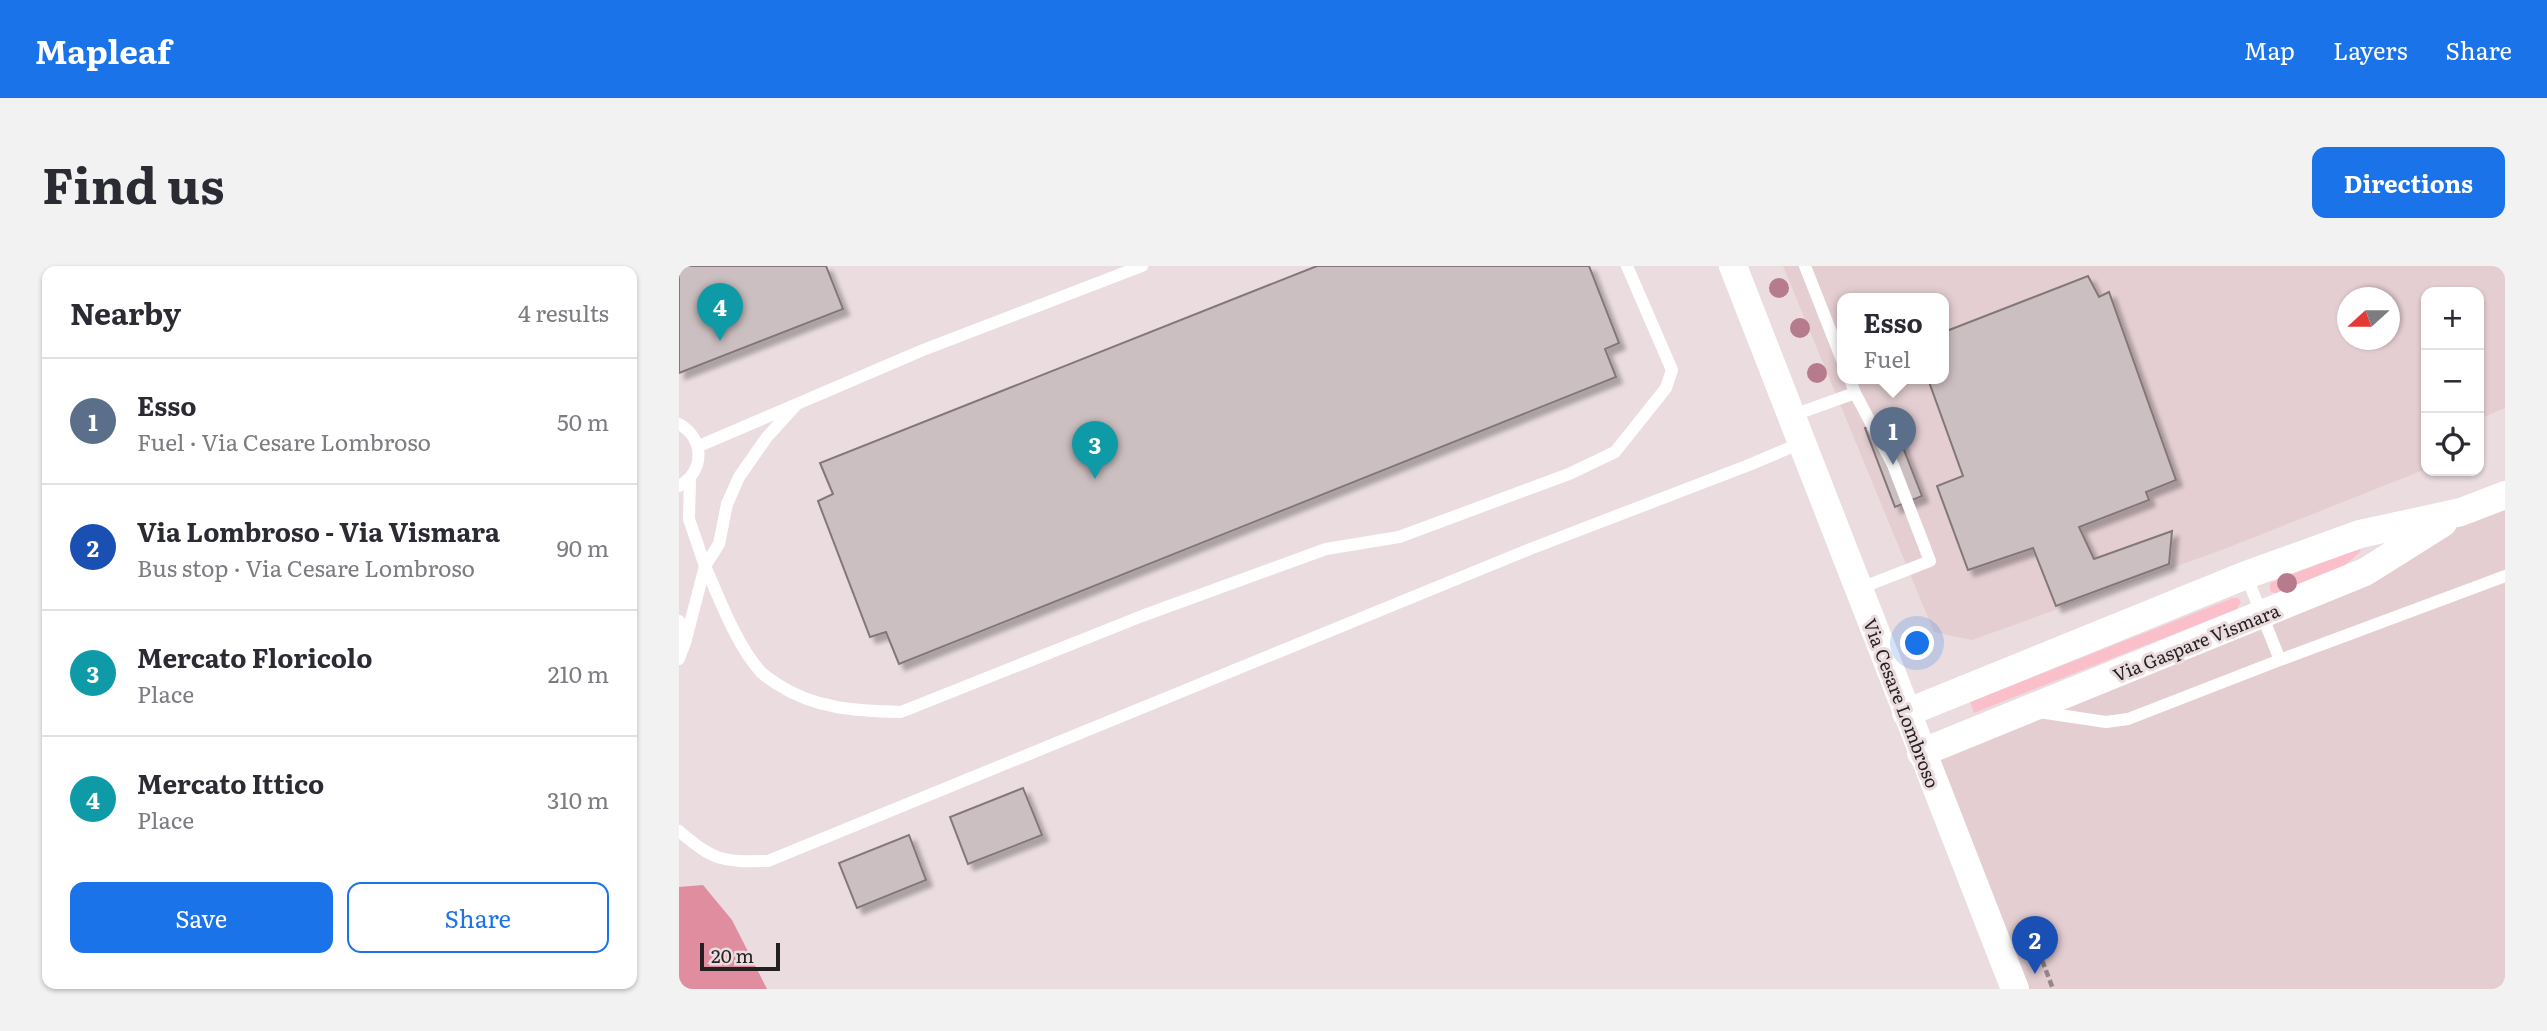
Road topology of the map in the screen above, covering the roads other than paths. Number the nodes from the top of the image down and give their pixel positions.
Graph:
1 (1142, 266) edge
2 (1627, 266) edge
3 (1733, 266) edge
4 (1805, 266) edge
5 (1117, 271) edge
6 (1837, 347) edge
7 (1852, 384) edge
8 (1855, 393) junction
9 (796, 405) junction
10 (1791, 416) junction
11 (679, 424) edge
12 (1801, 443) junction
13 (699, 446) junction
14 (685, 482) edge
15 (2505, 495) edge
16 (2461, 512) junction
17 (705, 566) junction
18 (2246, 575) junction
19 (2505, 576) edge
20 (1858, 589) junction
21 (2263, 615) junction
22 (679, 621) edge
23 (685, 643) junction
24 (679, 659) edge
25 (2280, 660) junction
26 (2024, 710) junction
27 (1906, 713) junction
28 (1921, 753) junction
29 (679, 831) edge
30 (2015, 989) edge

1 - 5 lane
2 - 17 lane
3 - 10 street, Via Cesare Lombroso
4 - 6 lane
5 - 9 lane
7 - 8 lane
8 - 10 lane
8 - 20 lane
9 - 13 lane
9 - 17 lane
10 - 12 street, Via Cesare Lombroso
11 - 13 lane
12 - 20 street, Via Cesare Lombroso
12 - 29 lane
13 - 14 lane
14 - 17 lane
15 - 16 street, Via Gaspare Vismara
16 - 18 street, Via Gaspare Vismara
16 - 21 street, Via Gaspare Vismara
17 - 23 lane
18 - 21 lane
18 - 27 street, Via Gaspare Vismara
19 - 25 lane
20 - 27 street, Via Cesare Lombroso
21 - 25 lane
21 - 26 street, Via Gaspare Vismara
22 - 23 lane
23 - 24 lane
25 - 26 lane
26 - 28 street, Via Gaspare Vismara
27 - 28 street, Via Cesare Lombroso
28 - 30 street, Via Cesare Lombroso

